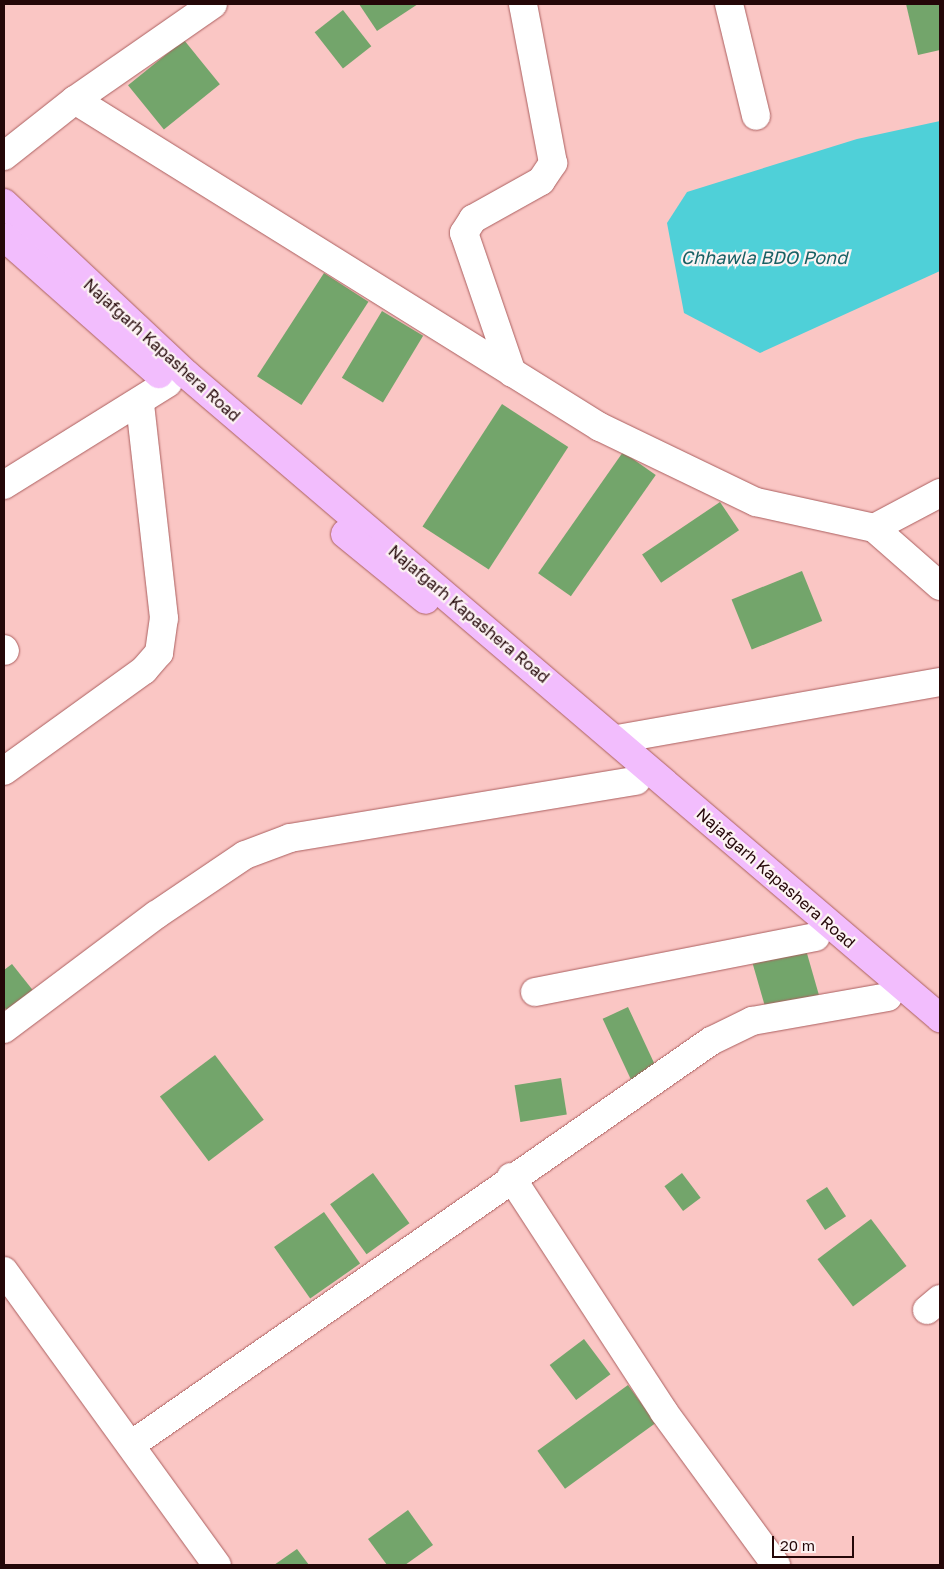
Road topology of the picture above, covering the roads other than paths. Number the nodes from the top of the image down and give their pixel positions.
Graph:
1 (213, 4) edge
2 (523, 4) edge
3 (729, 4) edge
4 (75, 100) junction
5 (756, 116) dead end
6 (4, 156) edge
7 (4, 203) edge
8 (4, 237) edge
9 (512, 373) junction
10 (168, 383) junction
11 (140, 404) junction
12 (4, 486) edge
13 (940, 493) edge
14 (874, 528) junction
15 (940, 586) edge
16 (940, 682) edge
17 (617, 740) junction
18 (4, 771) edge
19 (636, 781) junction
20 (816, 936) junction
21 (535, 992) dead end
22 (888, 997) junction
23 (940, 1018) edge
24 (4, 1029) edge
25 (940, 1040) edge
26 (511, 1177) junction
27 (4, 1271) edge
28 (131, 1445) junction
29 (217, 1565) edge
30 (776, 1565) edge

1 - 4 street
2 - 9 street
3 - 5 street
4 - 6 street
4 - 9 street
7 - 17 main road, Najafgarh Kapashera Road
8 - 10 main road
9 - 14 street
10 - 11 street
10 - 19 main road
11 - 12 street
11 - 18 street
13 - 14 street
14 - 15 street
16 - 17 street
17 - 23 main road, Najafgarh Kapashera Road
19 - 20 main road
19 - 24 street
20 - 21 street
20 - 22 main road
22 - 25 main road
22 - 26 street
26 - 28 street
26 - 30 street
27 - 28 street
28 - 29 street

